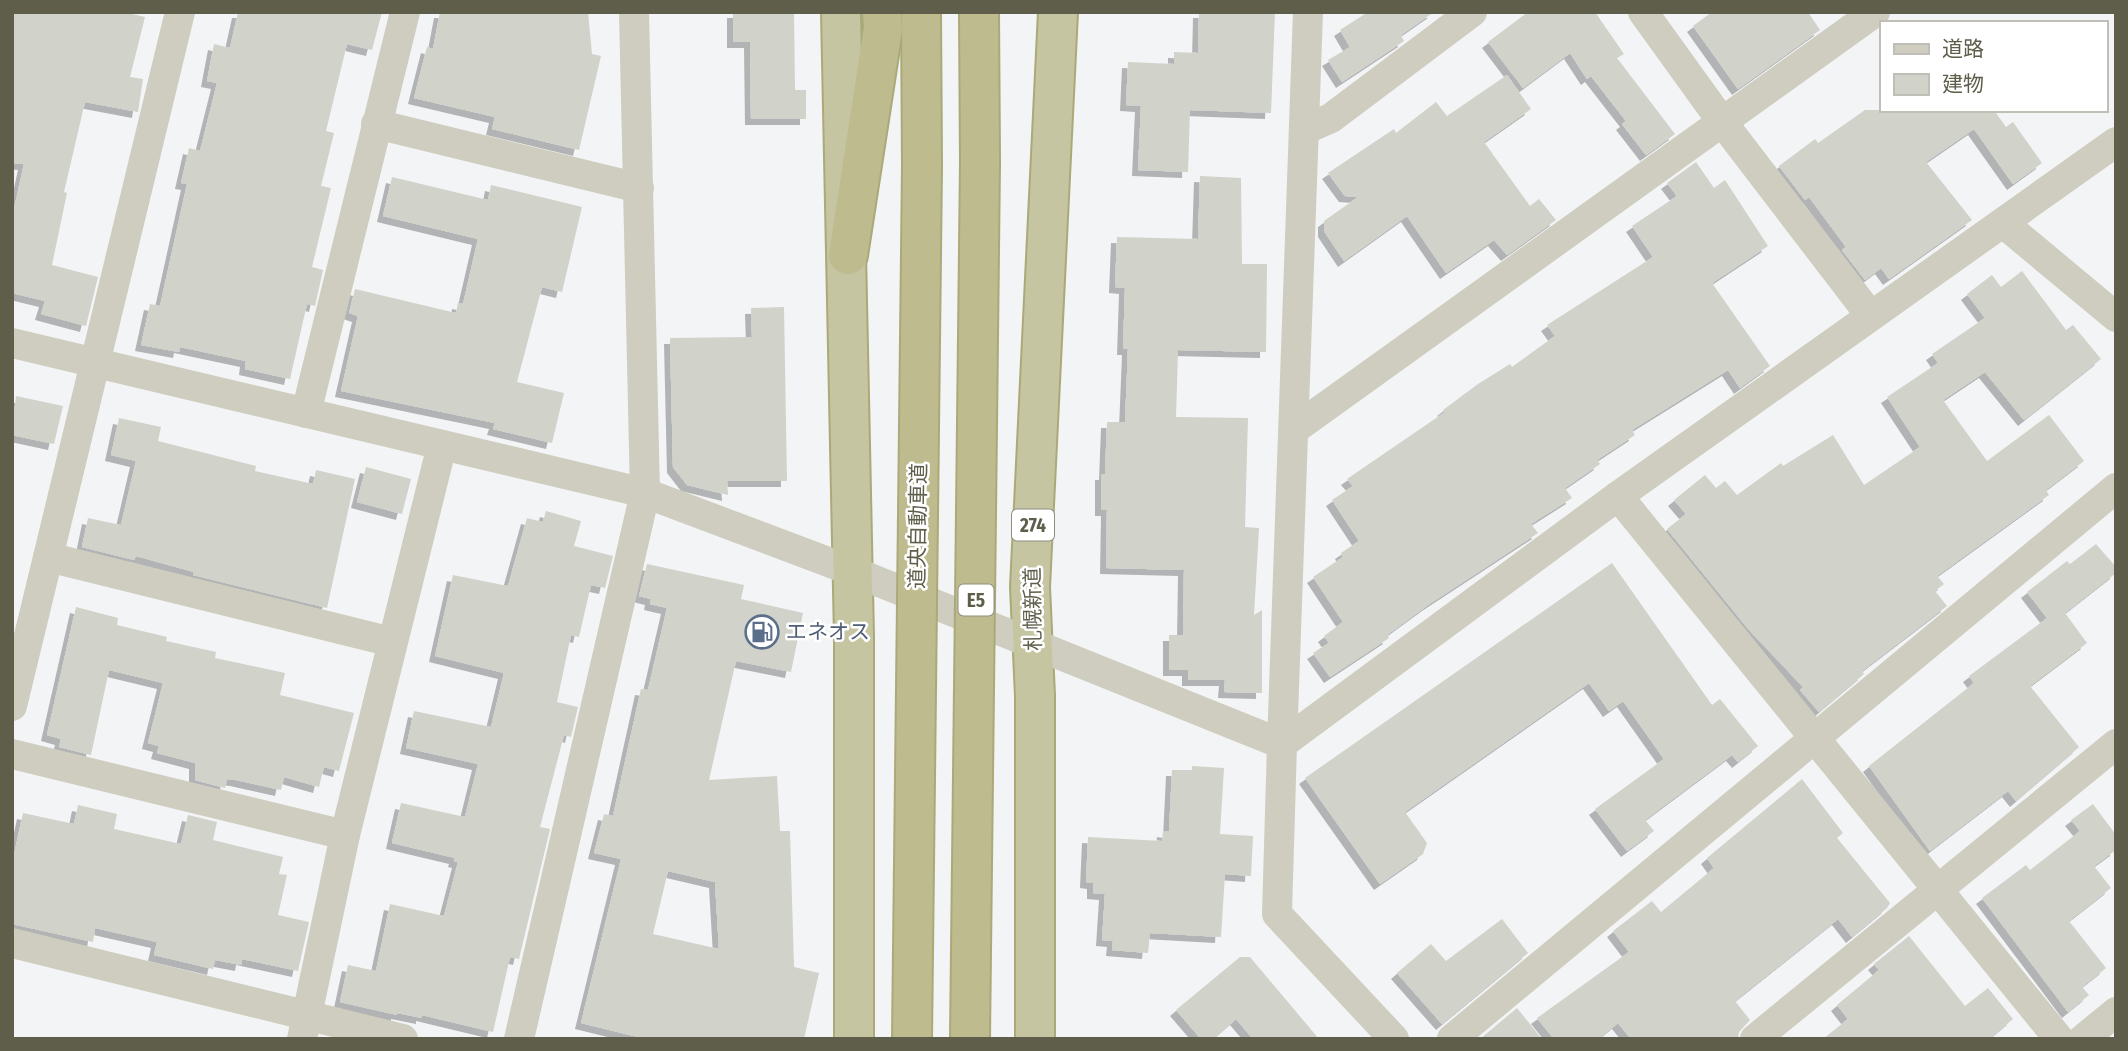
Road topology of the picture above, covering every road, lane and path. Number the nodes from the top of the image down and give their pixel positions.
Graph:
1 (180, 12) edge
2 (405, 12) edge
3 (634, 12) edge
4 (841, 12) edge
5 (882, 12) edge
6 (921, 12) edge
7 (979, 12) edge
8 (1058, 12) edge
9 (1308, 12) edge
10 (1472, 12) edge
11 (1643, 12) edge
12 (1875, 12) edge
13 (1723, 123) junction
14 (376, 124) junction
15 (1304, 130) junction
16 (2116, 142) edge
17 (639, 188) junction
18 (2003, 223) junction
19 (848, 255) junction
20 (1870, 315) junction
21 (2116, 317) edge
22 (12, 343) edge
23 (95, 363) junction
24 (306, 413) junction
25 (1296, 428) junction
26 (442, 445) junction
27 (2116, 488) edge
28 (645, 494) junction
29 (1618, 496) junction
30 (48, 557) junction
31 (852, 570) junction
32 (392, 642) junction
33 (1033, 644) junction
34 (12, 706) edge
35 (1815, 738) junction
36 (1282, 744) junction
37 (2116, 744) edge
38 (12, 754) edge
39 (345, 835) junction
40 (1937, 888) junction
41 (12, 943) edge
42 (2116, 1012) edge
43 (304, 1028) edge
44 (403, 1039) edge
45 (519, 1039) edge
46 (854, 1039) edge
47 (912, 1039) edge
48 (970, 1039) edge
49 (1035, 1039) edge
50 (1394, 1039) edge
51 (1452, 1039) edge
52 (1755, 1039) edge
53 (2059, 1039) edge
54 (2083, 1039) edge

1 - 23 street
2 - 14 street
3 - 17 street
4 - 19 highway
5 - 19 highway
6 - 47 highway, 道央自動車道, bridge
7 - 48 highway, E5, bridge
8 - 33 highway, 札幌新道 / 274
9 - 15 street
10 - 15 street
11 - 13 street
12 - 13 street
13 - 20 street
13 - 25 street
14 - 17 street
14 - 24 street
15 - 25 street
16 - 18 street
17 - 28 street
18 - 20 street
18 - 21 street
19 - 31 highway
20 - 29 street
22 - 23 street
23 - 24 street
23 - 30 street
24 - 26 street
25 - 36 street
26 - 28 street
26 - 32 street
27 - 35 street
28 - 31 street
28 - 45 street
29 - 35 street
29 - 36 street
30 - 32 street
30 - 34 street
31 - 33 street
31 - 46 highway
32 - 39 street
33 - 36 street
33 - 49 highway, 札幌新道 / 274
35 - 40 street
35 - 51 street
36 - 50 street
37 - 40 street
38 - 39 street
39 - 43 street
40 - 52 street
40 - 53 street
41 - 43 street
42 - 54 street
43 - 44 street

